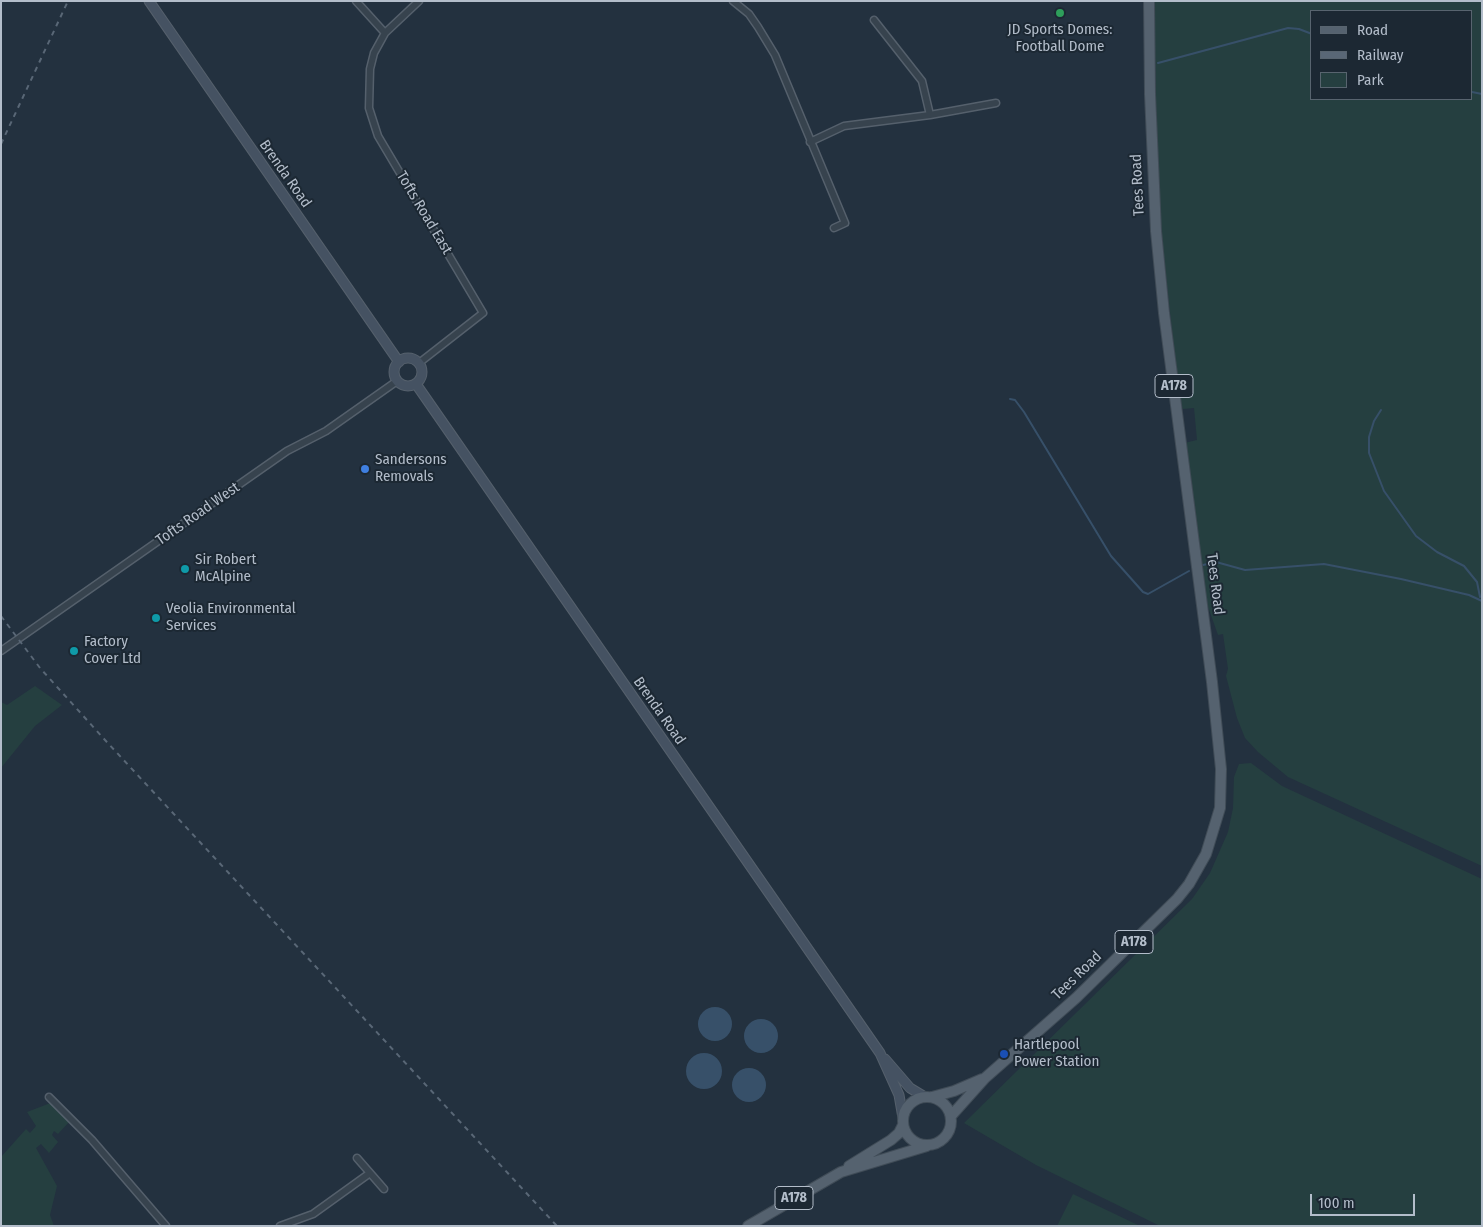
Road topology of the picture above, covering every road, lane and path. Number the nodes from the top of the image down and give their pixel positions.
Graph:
1 (149, 1) edge
2 (356, 1) edge
3 (419, 1) edge
4 (733, 1) edge
5 (1149, 1) edge
6 (874, 20) dead end
7 (385, 33) junction
8 (996, 103) dead end
9 (930, 115) junction
10 (810, 142) junction
11 (834, 228) dead end
12 (399, 362) junction
13 (419, 363) junction
14 (397, 381) junction
15 (416, 384) junction
16 (1, 651) edge
17 (880, 1053) junction
18 (985, 1078) junction
19 (49, 1097) dead end
20 (927, 1097) junction
21 (951, 1116) junction
22 (903, 1121) junction
23 (927, 1146) junction
24 (357, 1158) dead end
25 (841, 1172) junction
26 (370, 1173) junction
27 (384, 1189) dead end
28 (166, 1226) edge
29 (280, 1226) edge
30 (748, 1226) edge

1 - 12 main road, Brenda Road
2 - 7 street
3 - 7 street
4 - 10 street
5 - 18 main road, Tees Road / A178
6 - 9 street
7 - 13 street, Tofts Road East
8 - 9 street
9 - 10 street
10 - 11 street
12 - 13 main road
12 - 14 main road
13 - 15 main road
14 - 15 main road
14 - 16 street, Tofts Road West
15 - 17 main road, Brenda Road
17 - 20 main road, Brenda Road
17 - 22 main road, Brenda Road
18 - 20 main road, Tees Road / A178
18 - 21 main road, Tees Road / A178
19 - 28 street
20 - 21 main road
20 - 22 main road, A178
21 - 23 main road, A178
22 - 23 main road
22 - 25 main road, A178
23 - 25 main road, A178
24 - 26 street
25 - 30 main road, A178
26 - 27 street
26 - 29 street

